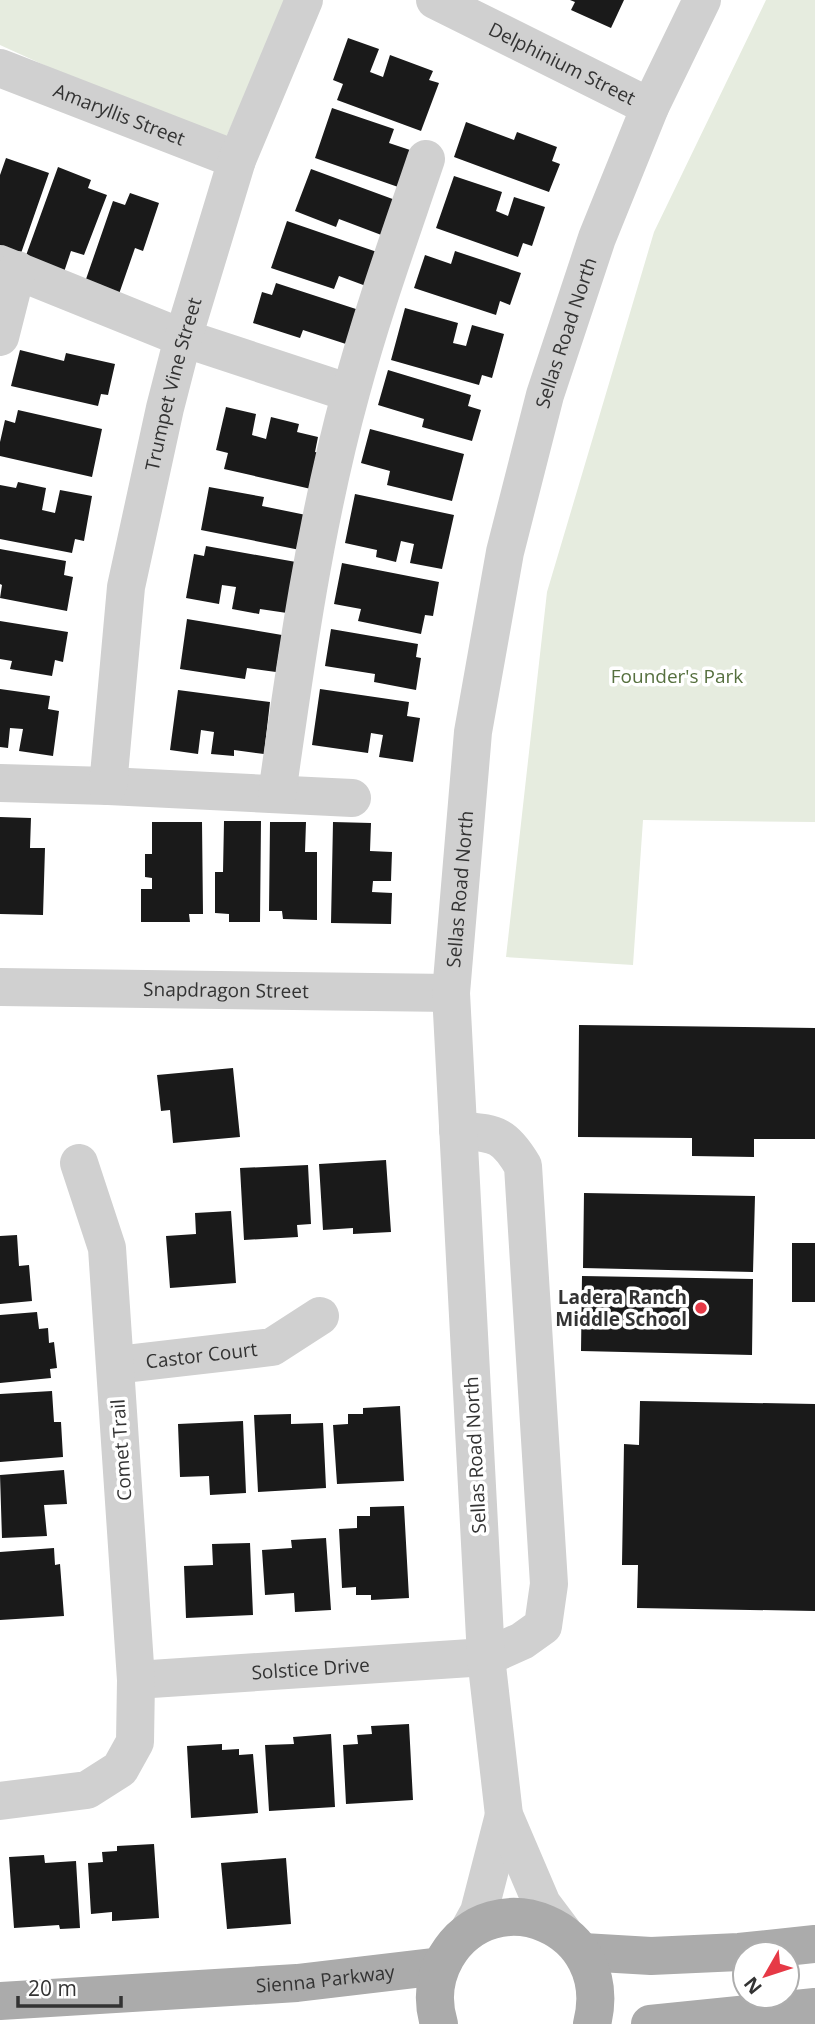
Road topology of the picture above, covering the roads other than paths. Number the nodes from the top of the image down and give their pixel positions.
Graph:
1 (304, 0) edge
2 (435, 0) edge
3 (702, 0) edge
4 (0, 68) edge
5 (650, 107) junction
6 (426, 159) dead end
7 (237, 160) junction
8 (8, 267) edge
9 (0, 337) edge
10 (183, 338) junction
11 (351, 393) junction
12 (0, 783) edge
13 (108, 786) junction
14 (277, 794) junction
15 (352, 799) dead end
16 (0, 986) edge
17 (450, 993) junction
18 (458, 1130) junction
19 (79, 1163) dead end
20 (320, 1316) dead end
21 (116, 1365) junction
22 (486, 1657) junction
23 (136, 1680) junction
24 (0, 1801) edge
25 (504, 1815) junction
26 (468, 1932) junction
27 (573, 1942) junction
28 (815, 1944) edge
29 (441, 1966) junction
30 (0, 2001) edge
31 (815, 2007) edge
32 (439, 2024) edge
33 (592, 2024) edge
34 (650, 2024) edge

1 - 7 street, Trumpet Vine Street
2 - 5 street, Delphinium Street
3 - 5 street, Sellas Road North
4 - 7 street, Amaryllis Street
5 - 17 street, Sellas Road North
6 - 11 street
7 - 10 street, Trumpet Vine Street
8 - 9 street
8 - 10 street
10 - 11 street
10 - 13 street, Trumpet Vine Street
11 - 14 street
12 - 13 street
13 - 14 street
14 - 15 street
16 - 17 street, Snapdragon Street
17 - 18 street, Sellas Road North
18 - 22 street, Sellas Road North
18 - 22 street
19 - 21 street, Comet Trail
20 - 21 street, Castor Court
21 - 23 street, Comet Trail
22 - 23 street, Solstice Drive
22 - 25 street, Sellas Road North
23 - 24 street, Comet Trail
25 - 26 street, Sellas Road North
25 - 27 street, Sellas Road North
26 - 27 main road
26 - 29 main road
27 - 28 main road
27 - 33 main road
29 - 30 main road, Sienna Parkway
29 - 32 main road
31 - 34 main road

